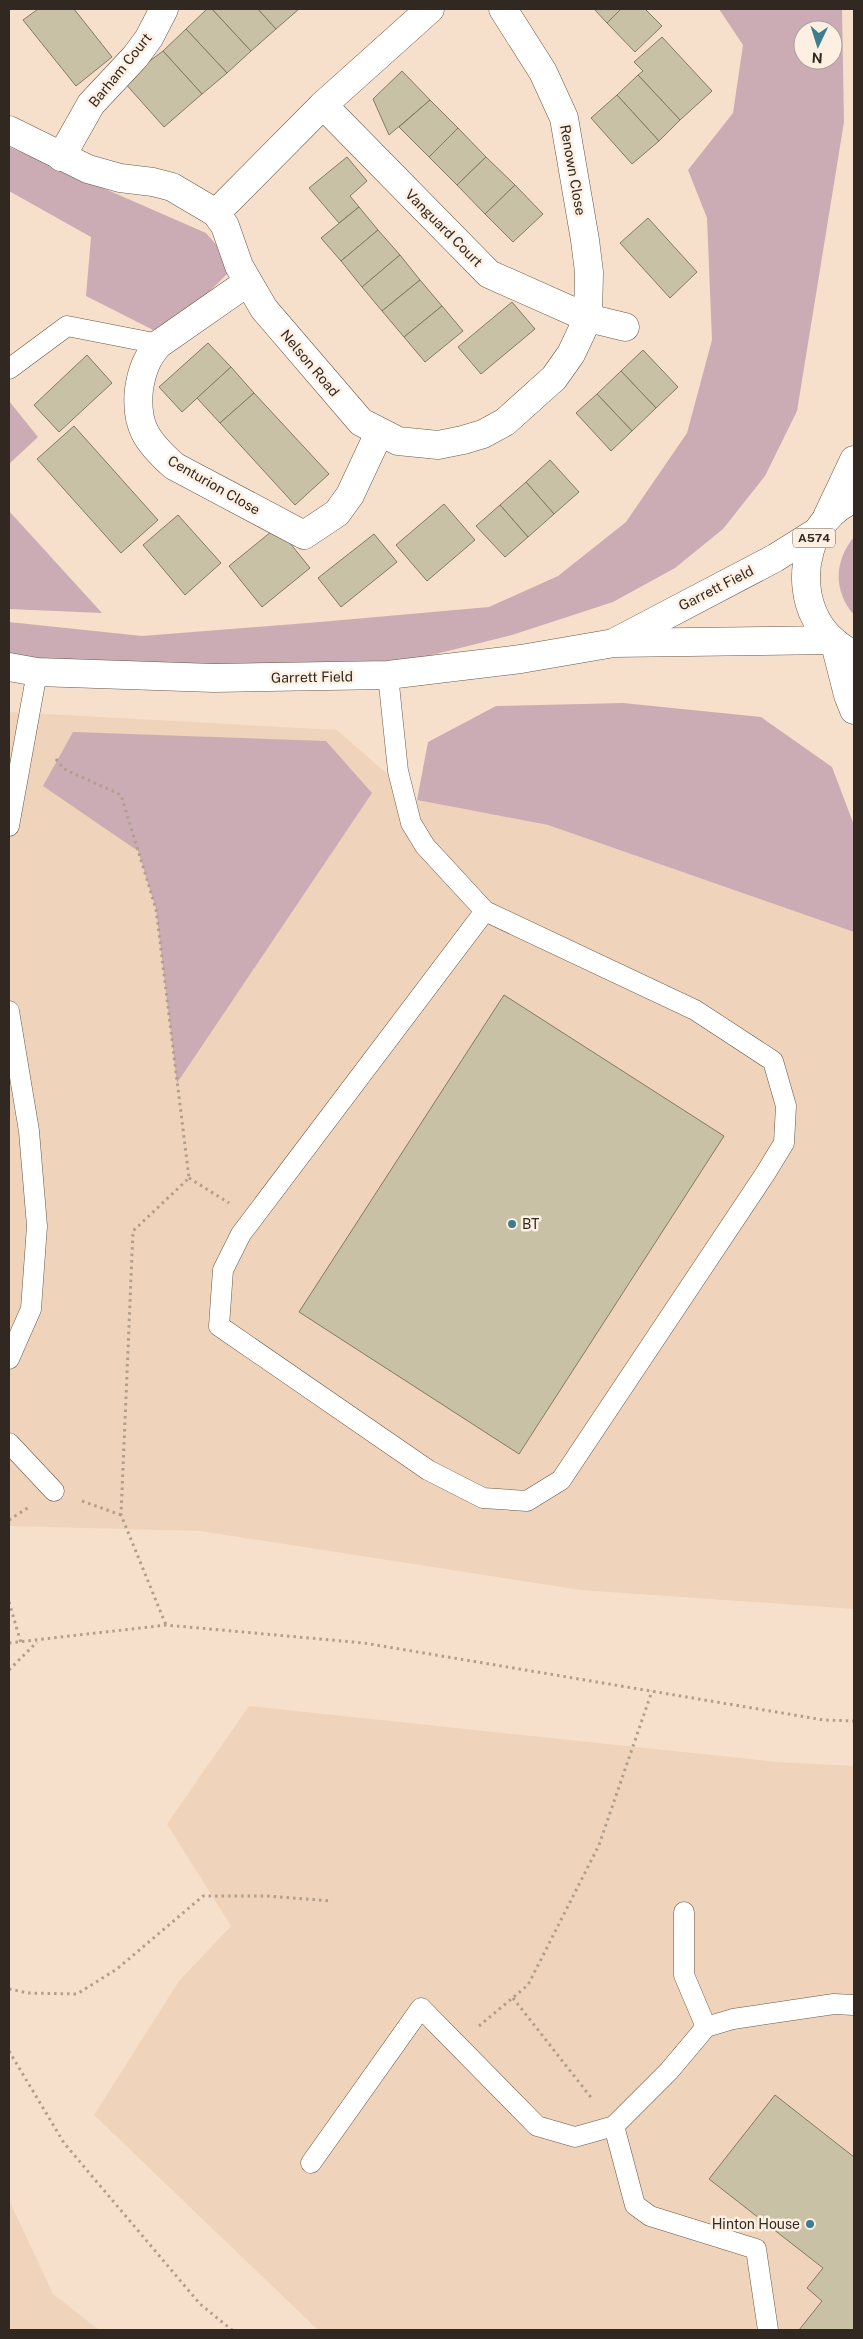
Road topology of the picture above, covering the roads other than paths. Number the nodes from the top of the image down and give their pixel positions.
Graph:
1 (164, 9) edge
2 (430, 9) edge
3 (503, 9) edge
4 (323, 105) junction
5 (9, 130) edge
6 (60, 157) junction
7 (216, 213) junction
8 (248, 282) junction
9 (588, 318) junction
10 (625, 327) dead end
11 (159, 344) junction
12 (9, 369) edge
13 (379, 433) junction
14 (854, 460) edge
15 (854, 498) edge
16 (822, 525) junction
17 (614, 643) junction
18 (841, 647) edge
19 (9, 667) edge
20 (37, 672) junction
21 (388, 675) junction
22 (854, 710) edge
23 (9, 826) edge
24 (485, 911) junction
25 (9, 1011) edge
26 (9, 1359) edge
27 (9, 1443) edge
28 (54, 1491) dead end
29 (684, 1912) dead end
30 (854, 2005) edge
31 (706, 2027) junction
32 (614, 2126) junction
33 (310, 2163) dead end
34 (768, 2330) edge

1 - 6 street, Barham Court
2 - 4 street
3 - 9 street, Renown Close
4 - 7 street
4 - 9 street, Vanguard Court
5 - 6 street
6 - 7 street
7 - 8 street, Nelson Road
8 - 11 street, Centurion Close
8 - 13 street, Nelson Road
9 - 10 street
9 - 13 street, Nelson Road
11 - 12 lane
11 - 13 street, Centurion Close
14 - 16 street, A574
15 - 16 street, A574
16 - 17 street, Garrett Field
16 - 18 street, A574
17 - 18 street, Garrett Field
17 - 21 street, Garrett Field
18 - 22 street, A574
19 - 20 street, Garrett Field
20 - 21 street, Garrett Field
20 - 23 lane
21 - 24 lane
24 - 24 lane
25 - 26 lane
27 - 28 lane
29 - 31 lane
30 - 31 lane
31 - 32 lane
32 - 33 lane
32 - 34 lane

